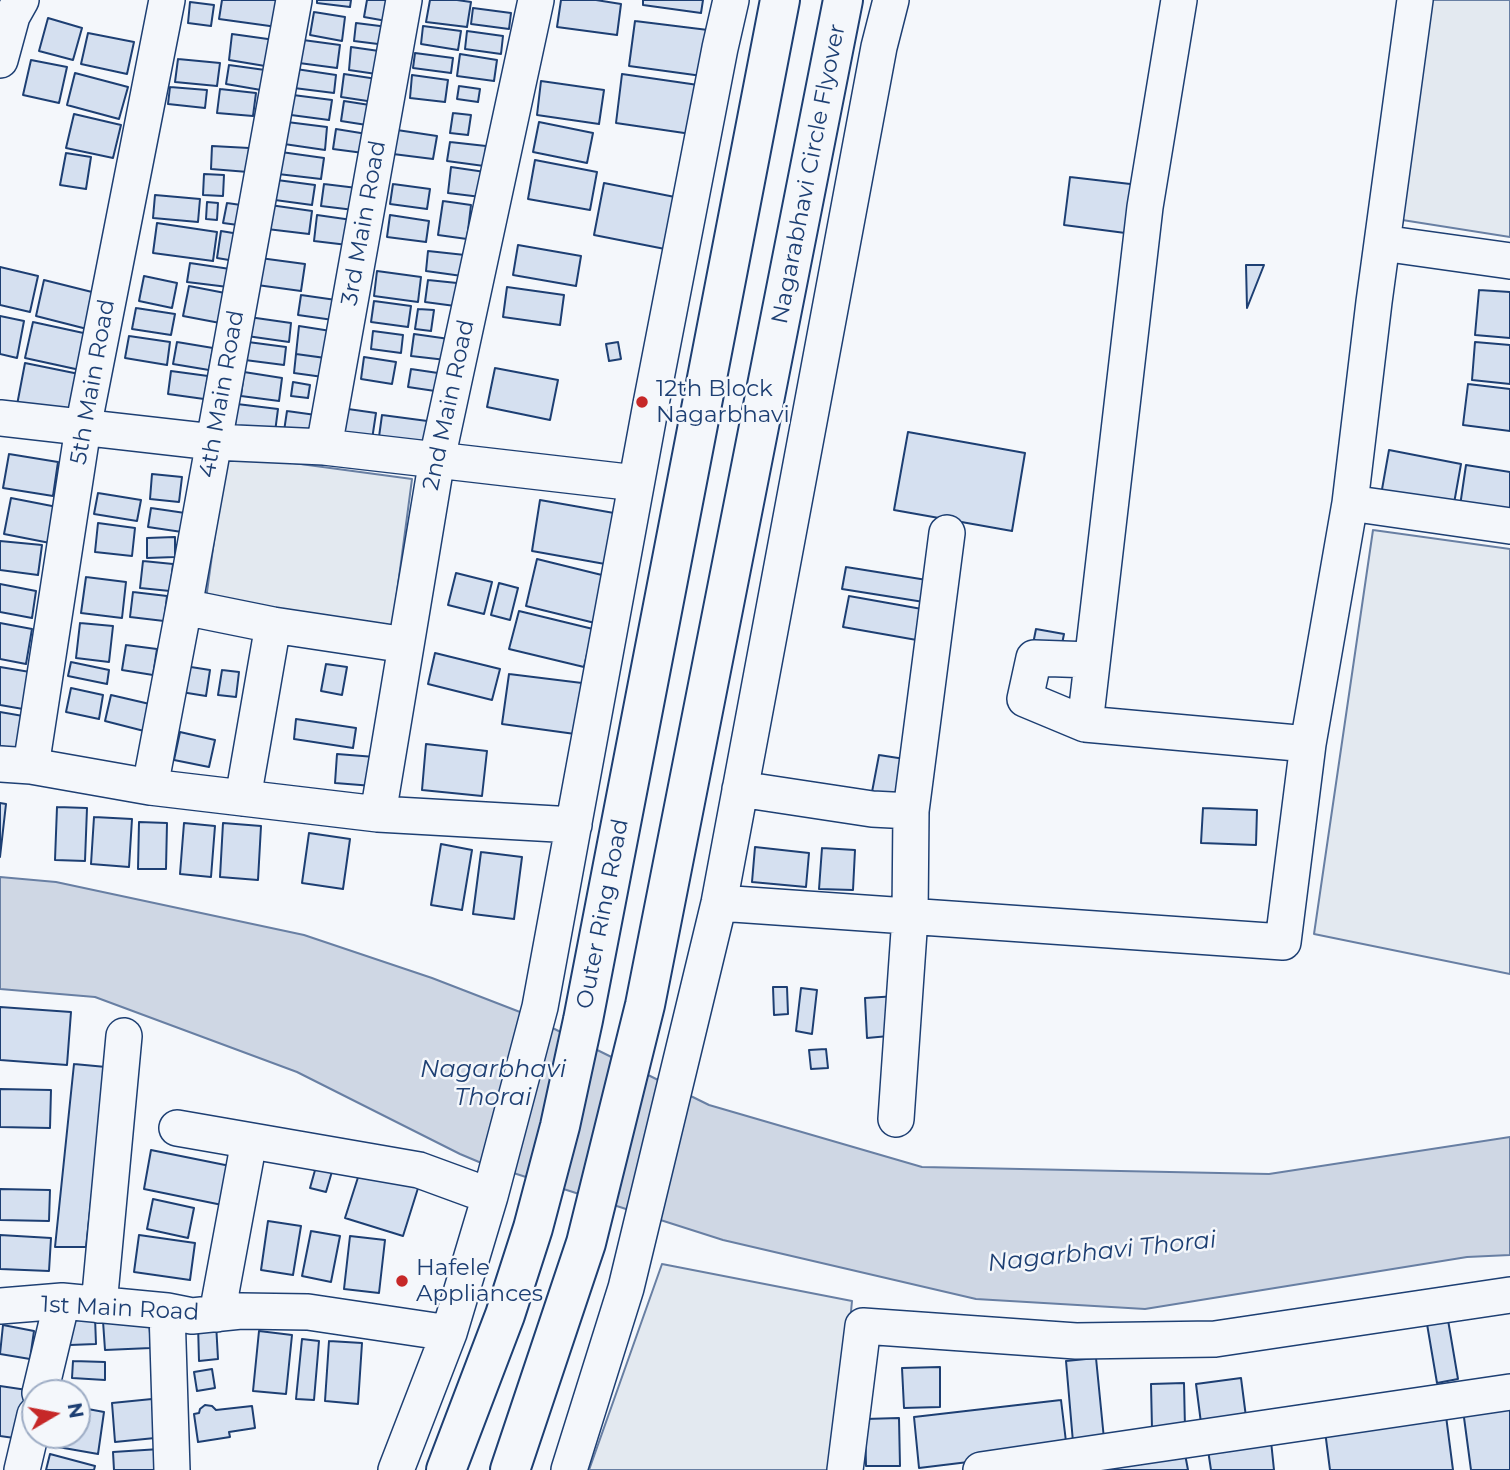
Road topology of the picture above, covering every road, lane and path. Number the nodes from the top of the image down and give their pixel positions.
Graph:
1 (20, 0) edge
2 (167, 0) edge
3 (294, 0) edge
4 (404, 0) edge
5 (536, 0) edge
6 (731, 0) edge
7 (780, 0) edge
8 (843, 0) edge
9 (891, 0) edge
10 (1179, 0) edge
11 (1415, 0) edge
12 (0, 60) edge
13 (1382, 243) junction
14 (1510, 261) edge
15 (0, 418) edge
16 (83, 428) junction
17 (213, 442) junction
18 (324, 447) junction
19 (437, 458) junction
20 (636, 483) junction
21 (1350, 503) junction
22 (1510, 526) edge
23 (947, 533) dead end
24 (184, 607) junction
25 (273, 625) junction
26 (406, 645) junction
27 (1092, 660) junction
28 (1085, 724) junction
29 (1308, 744) junction
30 (15, 765) edge
31 (150, 787) junction
32 (740, 789) junction
33 (243, 798) junction
34 (911, 811) junction
35 (378, 814) junction
36 (574, 825) junction
37 (719, 903) junction
38 (910, 916) junction
39 (124, 1036) dead end
40 (896, 1119) dead end
41 (177, 1128) dead end
42 (249, 1142) junction
43 (493, 1183) junction
44 (1510, 1295) edge
45 (62, 1301) junction
46 (99, 1305) junction
47 (0, 1306) edge
48 (167, 1311) junction
49 (217, 1314) junction
50 (449, 1333) junction
51 (43, 1379) edge
52 (1510, 1392) edge
53 (172, 1470) edge
54 (396, 1470) edge
55 (446, 1470) edge
56 (510, 1470) edge
57 (569, 1470) edge
58 (845, 1470) edge
59 (981, 1470) edge

1 - 12 street
2 - 16 street, 5th Main Road
3 - 17 street, 4th Main Road
4 - 18 street, 3rd Main Road
5 - 19 street, 2nd Main Road
6 - 20 street
7 - 55 highway, Outer Ring Road
8 - 56 highway, Nagarabhavi Circle Flyover
9 - 32 street
10 - 27 street
11 - 13 street
13 - 14 street
13 - 21 street
15 - 16 street
16 - 17 street
16 - 30 street, 5th Main Road
17 - 18 street
17 - 24 street, 4th Main Road
18 - 19 street
19 - 20 street
19 - 26 street, 2nd Main Road
20 - 36 street
21 - 22 street
21 - 29 street
23 - 34 street
24 - 25 street
24 - 31 street, 4th Main Road
25 - 26 street
25 - 33 street
26 - 35 street, 2nd Main Road
27 - 28 street
27 - 28 street
28 - 29 street
29 - 38 street
30 - 31 street
31 - 33 street
32 - 34 street
32 - 37 street
33 - 35 street
34 - 38 street
35 - 36 street
36 - 43 street
37 - 38 street
37 - 57 street
38 - 40 street
39 - 46 street
41 - 42 street
42 - 43 street
42 - 49 street
43 - 50 street
44 - 58 street
45 - 46 street, 1st Main Road
45 - 47 street, 1st Main Road
45 - 51 street
46 - 48 street, 1st Main Road
48 - 49 street, 1st Main Road
48 - 53 street
49 - 50 street, 1st Main Road
50 - 54 street
52 - 59 street

